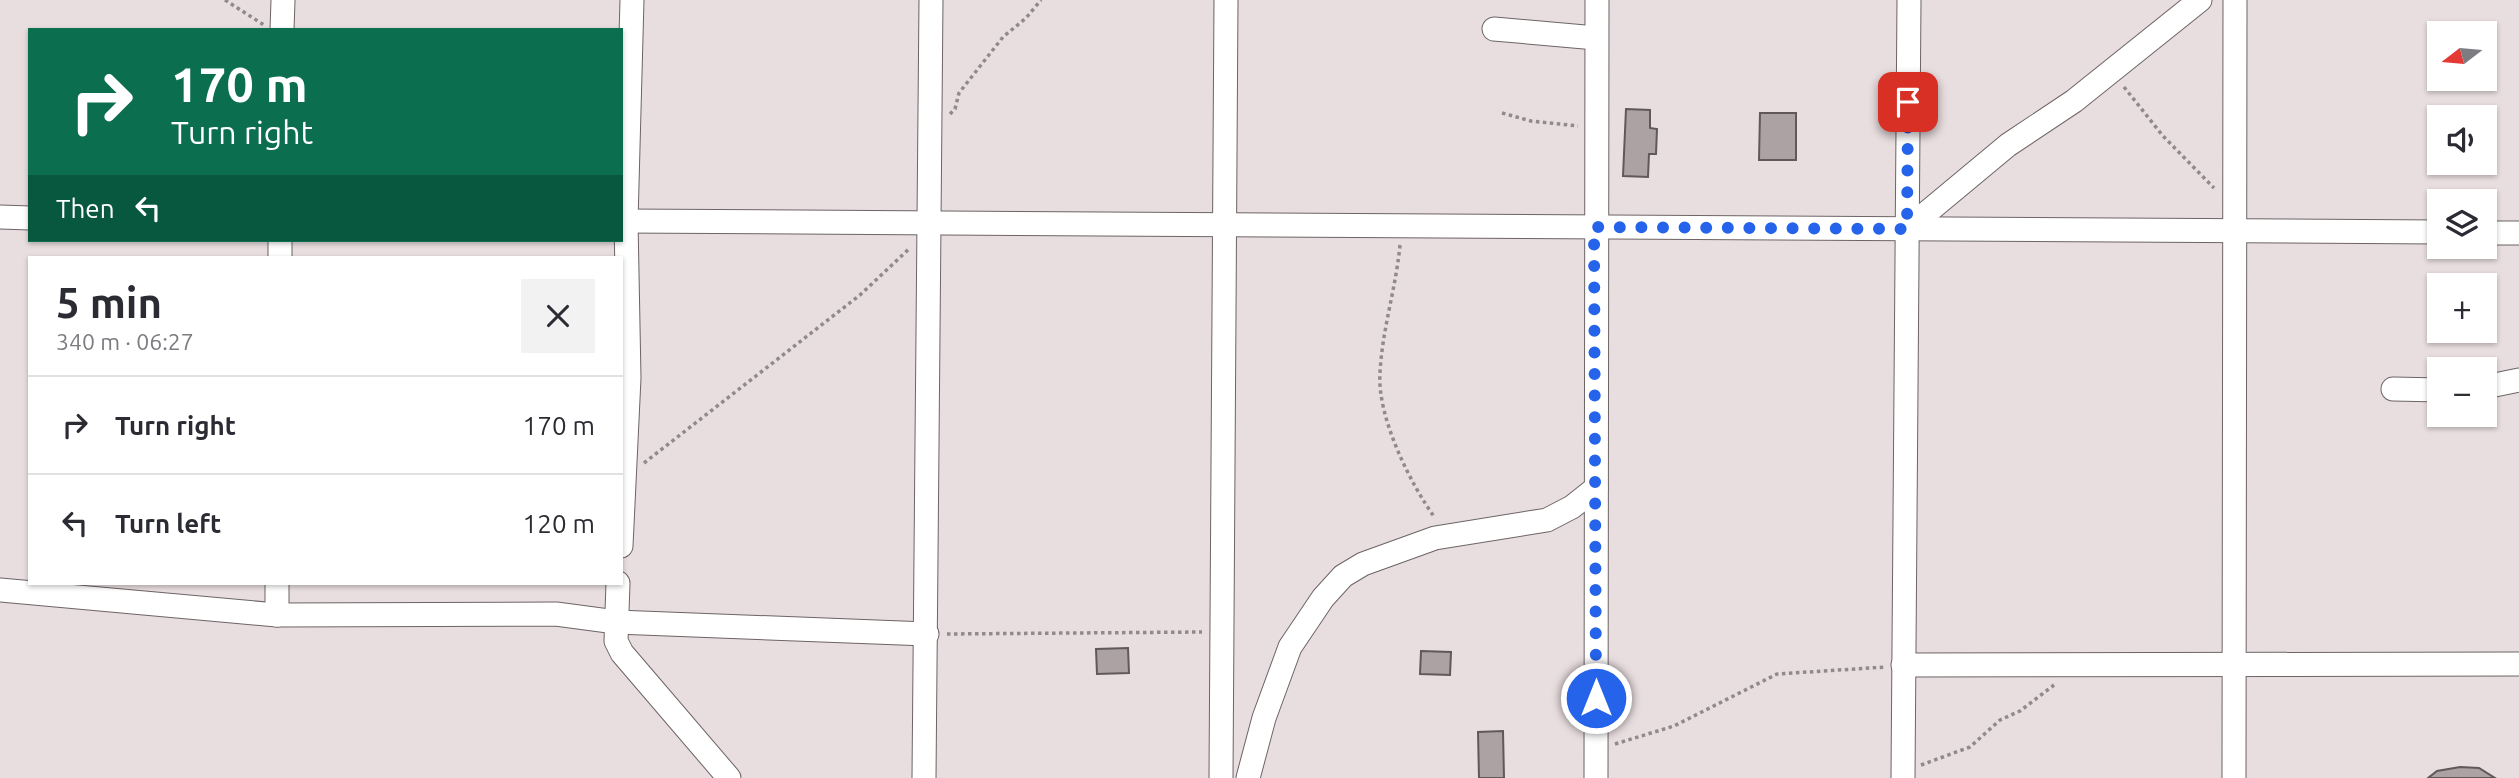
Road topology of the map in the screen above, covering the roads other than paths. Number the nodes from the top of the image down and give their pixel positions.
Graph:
1 (283, 0) edge
2 (632, 0) edge
3 (931, 0) edge
4 (1226, 0) edge
5 (1597, 0) edge
6 (1909, 0) edge
7 (2200, 0) edge
8 (2235, 0) edge
9 (282, 28) edge
10 (1494, 29) dead end
11 (1596, 38) junction
12 (0, 217) edge
13 (28, 218) edge
14 (2234, 220) junction
15 (624, 221) edge
16 (1224, 225) junction
17 (930, 227) junction
18 (1594, 227) junction
19 (1907, 229) junction
20 (2427, 231) edge
21 (2497, 233) edge
22 (2519, 233) edge
23 (2519, 380) edge
24 (2497, 385) edge
25 (2393, 389) dead end
26 (2427, 390) edge
27 (1597, 488) junction
28 (623, 518) edge
29 (277, 585) edge
30 (618, 585) edge
31 (0, 590) edge
32 (277, 615) junction
33 (615, 622) junction
34 (928, 634) junction
35 (2234, 662) junction
36 (2519, 664) edge
37 (1903, 665) junction
38 (1903, 776) edge
39 (729, 778) edge
40 (924, 778) edge
41 (1221, 778) edge
42 (1248, 778) edge
43 (1596, 778) edge
44 (2234, 778) edge

1 - 9 street
2 - 15 street
3 - 17 street
4 - 16 street
5 - 11 street
6 - 19 street
7 - 19 street
8 - 14 street
10 - 11 street
11 - 18 street
12 - 13 street
14 - 19 street
14 - 20 street
14 - 35 street
15 - 17 street
15 - 28 street
16 - 17 street
16 - 18 street
16 - 41 street
17 - 34 street
18 - 19 street
18 - 27 street
19 - 37 street
21 - 22 street
23 - 24 street
25 - 26 street
27 - 42 street
27 - 43 street
29 - 32 street
30 - 33 street
31 - 32 street
32 - 33 street
33 - 34 street
33 - 39 street
34 - 40 street
35 - 36 street
35 - 37 street
35 - 44 street
37 - 38 street

